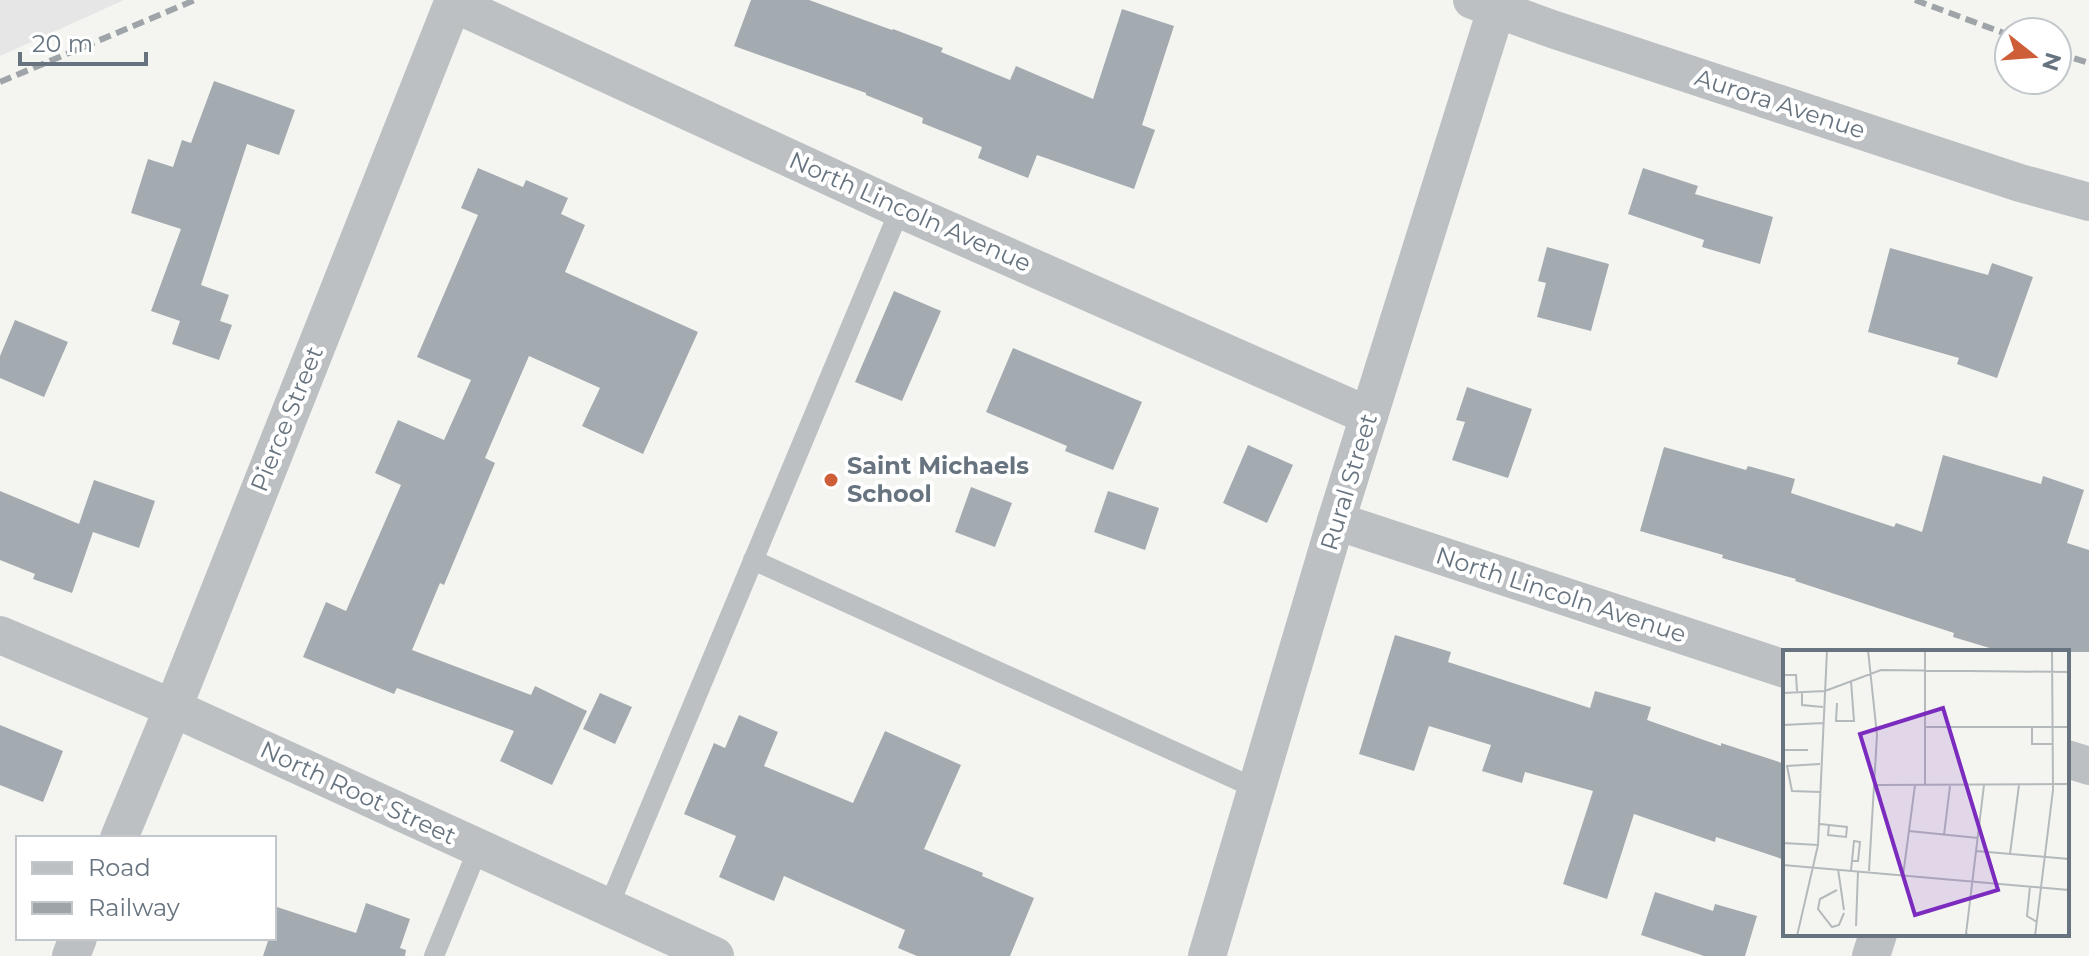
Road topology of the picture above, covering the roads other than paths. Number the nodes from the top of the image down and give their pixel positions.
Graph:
1 (453, 1) edge
2 (1484, 5) edge
3 (2089, 202) edge
4 (900, 209) junction
5 (1369, 416) junction
6 (1336, 521) junction
7 (753, 560) junction
8 (0, 635) edge
9 (1783, 668) edge
10 (173, 708) junction
11 (2069, 760) edge
12 (2089, 766) edge
13 (1257, 789) junction
14 (120, 836) edge
15 (478, 849) junction
16 (608, 908) junction
17 (1877, 936) edge
18 (434, 956) edge
19 (715, 956) edge
20 (1207, 956) edge
21 (1871, 956) edge

1 - 4 street, North Lincoln Avenue
1 - 10 street, Pierce Street
2 - 3 street, Aurora Avenue
2 - 5 street, Rural Street
4 - 5 street, North Lincoln Avenue
4 - 7 lane
5 - 6 street, Rural Street
6 - 9 street, North Lincoln Avenue
6 - 13 street, Rural Street
7 - 13 lane
7 - 16 lane
8 - 10 street, North Root Street
10 - 14 street, Pierce Street
10 - 15 street, North Root Street
11 - 12 street
13 - 20 street, Rural Street
15 - 16 street, North Root Street
15 - 18 lane
16 - 19 street, North Root Street
17 - 21 street

